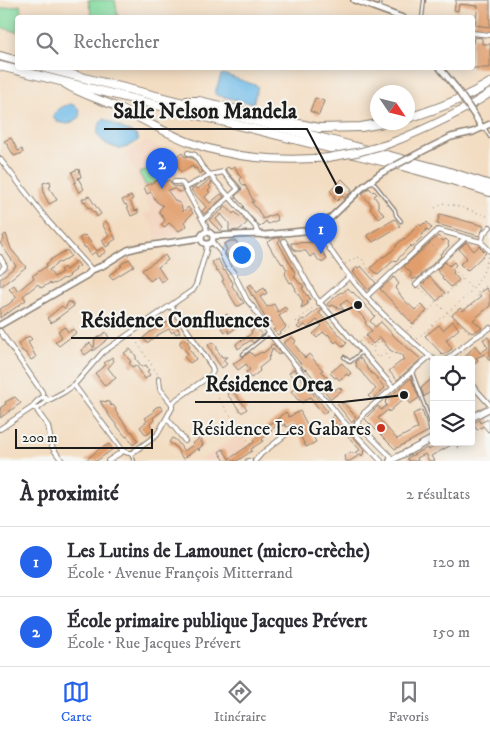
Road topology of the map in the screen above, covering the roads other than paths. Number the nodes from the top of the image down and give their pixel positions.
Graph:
1 (354, 0) edge
2 (381, 0) edge
3 (424, 0) edge
4 (366, 2) edge
5 (379, 9) junction
6 (395, 15) edge
7 (422, 15) edge
8 (475, 33) edge
9 (490, 35) edge
10 (0, 56) edge
11 (15, 60) edge
12 (0, 66) edge
13 (15, 70) edge
14 (16, 70) edge
15 (52, 70) edge
16 (442, 70) edge
17 (63, 82) junction
18 (490, 83) edge
19 (490, 93) edge
20 (177, 102) junction
21 (415, 116) edge
22 (490, 124) edge
23 (370, 125) edge
24 (483, 127) junction
25 (490, 137) edge
26 (188, 153) dead end
27 (0, 159) edge
28 (210, 175) junction
29 (371, 180) junction
30 (174, 182) dead end
31 (490, 185) edge
32 (185, 188) junction
33 (490, 192) edge
34 (229, 197) junction
35 (203, 220) junction
36 (401, 221) dead end
37 (321, 227) junction
38 (490, 227) edge
39 (313, 230) junction
40 (207, 232) junction
41 (258, 234) junction
42 (320, 234) junction
43 (201, 238) junction
44 (465, 238) junction
45 (210, 241) junction
46 (284, 241) dead end
47 (481, 242) junction
48 (490, 251) edge
49 (0, 257) edge
50 (92, 270) junction
51 (0, 271) edge
52 (349, 277) junction
53 (416, 285) road end
54 (366, 297) junction
55 (319, 303) junction
56 (171, 306) junction
57 (0, 325) edge
58 (490, 328) edge
59 (0, 330) edge
60 (269, 333) junction
61 (362, 352) junction
62 (243, 354) dead end
63 (430, 356) joint
64 (451, 356) edge
65 (344, 357) dead end
66 (412, 372) junction
67 (160, 379) road end
68 (74, 385) junction
69 (393, 387) junction
70 (475, 389) edge
71 (45, 398) junction
72 (172, 404) junction
73 (490, 407) edge
74 (35, 408) junction
75 (475, 416) edge
76 (167, 418) junction
77 (430, 420) edge
78 (357, 422) junction
79 (0, 429) edge
80 (353, 431) junction
81 (284, 436) dead end
82 (430, 440) edge
83 (185, 441) dead end
84 (123, 450) junction
85 (131, 453) junction
86 (114, 459) edge
87 (62, 461) edge
88 (108, 461) edge
89 (134, 461) edge
90 (255, 461) edge
91 (381, 461) edge
92 (391, 461) edge

1 - 4 street
2 - 5 lane
3 - 7 lane
4 - 5 street
5 - 6 street
8 - 9 street
10 - 11 highway
12 - 13 highway
14 - 17 highway
15 - 20 highway
16 - 24 street, bridge
17 - 19 highway, bridge
17 - 33 highway
18 - 21 highway
20 - 23 highway
20 - 31 highway
22 - 24 street
24 - 25 lane
24 - 29 street, bridge
26 - 28 street
27 - 50 street
28 - 32 street
28 - 34 street
28 - 34 street
29 - 36 lane
29 - 37 street
30 - 32 street
32 - 35 street
34 - 35 street
34 - 41 street
35 - 40 street
37 - 39 street
37 - 42 street
38 - 47 street
39 - 41 street
39 - 42 street
40 - 43 street
40 - 45 street
41 - 45 street
42 - 52 street
43 - 45 street
43 - 50 street
44 - 47 street
44 - 53 street
44 - 54 street
45 - 56 street
45 - 60 street
46 - 55 street
47 - 48 street
49 - 51 street
50 - 57 street
52 - 54 street
52 - 55 street
54 - 63 street
55 - 61 street
56 - 68 street
56 - 72 street
58 - 64 street
59 - 71 street
60 - 62 lane
60 - 80 street
61 - 65 lane
61 - 69 street
63 - 66 street
66 - 69 street
66 - 77 lane
67 - 72 street
68 - 71 street
68 - 84 street
69 - 78 street
70 - 73 street
71 - 74 street
72 - 76 street
73 - 75 main road
74 - 79 street
74 - 87 street
76 - 83 street
76 - 85 street
78 - 80 street
78 - 92 street
80 - 91 street
81 - 90 street
82 - 92 main road
84 - 85 street
84 - 86 street
85 - 89 lane
86 - 88 street

